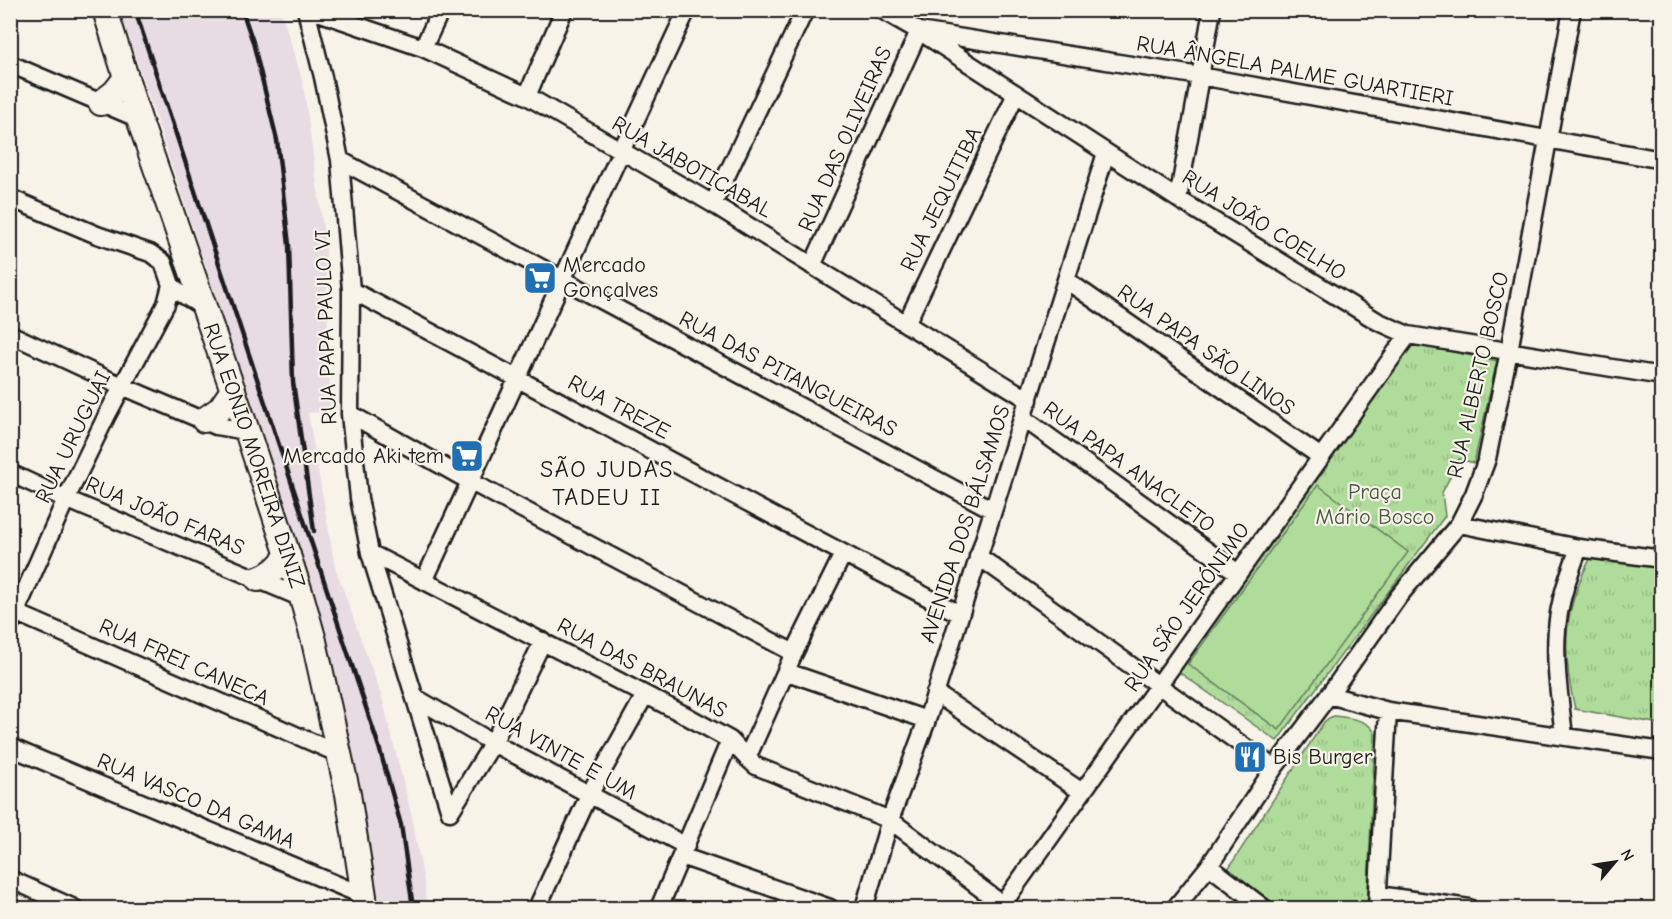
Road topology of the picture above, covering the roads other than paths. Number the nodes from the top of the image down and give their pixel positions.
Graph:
1 (105, 10) edge
2 (306, 10) edge
3 (312, 10) edge
4 (441, 10) edge
5 (564, 10) edge
6 (687, 10) edge
7 (805, 10) edge
8 (882, 10) edge
9 (1212, 10) edge
10 (1572, 10) edge
11 (919, 31) junction
12 (423, 48) junction
13 (10, 64) edge
14 (1200, 76) junction
15 (126, 78) junction
16 (1016, 94) junction
17 (526, 96) junction
18 (101, 103) junction
19 (139, 119) junction
20 (1548, 140) junction
21 (621, 151) junction
22 (1106, 153) junction
23 (340, 160) junction
24 (1662, 160) edge
25 (10, 198) edge
26 (1178, 199) junction
27 (713, 204) junction
28 (165, 249) junction
29 (812, 266) junction
30 (564, 279) junction
31 (1066, 280) junction
32 (176, 289) junction
33 (351, 290) junction
34 (203, 307) junction
35 (906, 324) junction
36 (10, 334) edge
37 (1408, 335) junction
38 (1509, 351) junction
39 (1662, 376) edge
40 (518, 378) junction
41 (122, 386) junction
42 (233, 390) junction
43 (1029, 400) junction
44 (350, 414) junction
45 (1023, 417) junction
46 (204, 420) junction
47 (247, 431) junction
48 (1321, 457) junction
49 (10, 473) edge
50 (471, 482) junction
51 (66, 499) junction
52 (993, 510) junction
53 (1459, 524) junction
54 (1579, 548) junction
55 (370, 553) junction
56 (843, 554) junction
57 (288, 555) junction
58 (978, 556) junction
59 (1662, 559) edge
60 (1238, 573) junction
61 (258, 579) junction
62 (424, 581) junction
63 (302, 598) junction
64 (960, 614) junction
65 (12, 616) edge
66 (543, 641) junction
67 (794, 653) junction
68 (787, 672) junction
69 (1158, 685) junction
70 (935, 693) junction
71 (645, 695) junction
72 (1329, 695) junction
73 (416, 698) junction
74 (1388, 711) junction
75 (927, 720) junction
76 (1564, 736) junction
77 (730, 740) junction
78 (492, 743) junction
79 (10, 747) edge
80 (1661, 750) edge
81 (339, 754) junction
82 (747, 758) junction
83 (1274, 768) junction
84 (1082, 792) junction
85 (589, 795) junction
86 (890, 820) junction
87 (683, 851) junction
88 (1209, 866) junction
89 (10, 879) edge
90 (364, 902) edge
91 (1378, 902) edge
92 (1005, 907) edge
93 (74, 909) edge
94 (537, 909) edge
95 (659, 909) edge
96 (830, 909) edge
97 (864, 909) edge
98 (1175, 909) edge
99 (1264, 909) edge
100 (1469, 909) edge

1 - 15 main road, RUA EONIO MOREIRA DINIZ
2 - 23 street, RUA PAPA PAULO VI
3 - 12 street, RUA JABOTICABAL
4 - 12 street
5 - 17 street
6 - 21 street
7 - 27 street
8 - 11 street, RUA JOÃO COELHO
9 - 14 street
10 - 20 street, RUA ALBERTO BOSCO
11 - 14 street, RUA ÂNGELA PALME GUARTIERI
11 - 16 street, RUA JOÃO COELHO
11 - 29 street, RUA DAS OLIVEIRAS
12 - 17 street, RUA JABOTICABAL
13 - 18 street
14 - 20 street, RUA ÂNGELA PALME GUARTIERI
14 - 26 street
15 - 18 main road
15 - 19 main road, RUA EONIO MOREIRA DINIZ
16 - 22 street, RUA JOÃO COELHO
16 - 35 street, RUA JEQUITIBA
17 - 21 street, RUA JABOTICABAL
18 - 19 street
19 - 28 main road, RUA EONIO MOREIRA DINIZ
20 - 24 street, RUA ÂNGELA PALME GUARTIERI
20 - 38 street, RUA ALBERTO BOSCO
21 - 27 street, RUA JABOTICABAL
21 - 30 street
22 - 26 street, RUA JOÃO COELHO
22 - 31 street, AVENIDA DOS BÁLSAMOS
23 - 30 street, RUA DAS PITANGUEIRAS
23 - 33 street, RUA PAPA PAULO VI
25 - 28 street
26 - 37 street, RUA JOÃO COELHO
27 - 29 street, RUA JABOTICABAL
28 - 32 street
28 - 34 main road, RUA EONIO MOREIRA DINIZ
29 - 35 street, RUA JABOTICABAL
30 - 40 street
30 - 52 street, RUA DAS PITANGUEIRAS
31 - 43 street, AVENIDA DOS BÁLSAMOS
31 - 48 street, RUA PAPA SÃO LINOS
32 - 34 street
32 - 41 street, RUA URUGUAI
33 - 40 street, RUA TREZE
33 - 44 street, RUA PAPA PAULO VI
34 - 42 main road, RUA EONIO MOREIRA DINIZ
35 - 43 street, RUA JABOTICABAL
36 - 41 street
37 - 38 street, RUA JOÃO COELHO
37 - 48 street, RUA SÃO JERÓNIMO
38 - 39 street, RUA JOÃO COELHO
38 - 53 street, RUA ALBERTO BOSCO
40 - 50 street
40 - 56 street, RUA TREZE
41 - 46 street
41 - 51 street, RUA URUGUAI
42 - 46 main road
42 - 47 main road, RUA EONIO MOREIRA DINIZ
43 - 45 street, AVENIDA DOS BÁLSAMOS
44 - 50 street
44 - 55 street, RUA PAPA PAULO VI
45 - 52 street, AVENIDA DOS BÁLSAMOS
45 - 60 street, RUA PAPA ANACLETO
46 - 47 street
47 - 57 main road, RUA EONIO MOREIRA DINIZ
48 - 60 street, RUA SÃO JERÓNIMO
49 - 51 street, RUA JOÃO FARAS
50 - 62 street
50 - 67 street
51 - 61 street, RUA JOÃO FARAS
51 - 65 street, RUA URUGUAI
52 - 58 street, AVENIDA DOS BÁLSAMOS
53 - 54 street
53 - 72 street, RUA ALBERTO BOSCO
54 - 59 street
54 - 76 street
55 - 62 street, RUA DAS BRAUNAS
55 - 73 street, RUA PAPA PAULO VI
56 - 64 street, RUA TREZE
56 - 67 street
57 - 61 main road
57 - 63 main road, RUA EONIO MOREIRA DINIZ
58 - 64 street, AVENIDA DOS BÁLSAMOS
58 - 69 street
60 - 69 street, RUA SÃO JERÓNIMO
61 - 63 street, RUA JOÃO FARAS
62 - 66 street, RUA DAS BRAUNAS
63 - 81 main road, RUA EONIO MOREIRA DINIZ
64 - 70 street, AVENIDA DOS BÁLSAMOS
65 - 81 street, RUA FREI CANECA
66 - 71 street, RUA DAS BRAUNAS
66 - 78 street
67 - 68 street
68 - 75 street
68 - 82 street
69 - 83 street
69 - 84 street, RUA SÃO JERÓNIMO
70 - 75 street, AVENIDA DOS BÁLSAMOS
70 - 84 street
71 - 77 street, RUA DAS BRAUNAS
71 - 85 street
72 - 74 street
72 - 83 street, RUA ALBERTO BOSCO
73 - 78 street, RUA VINTE E UM
73 - 78 street, RUA PAPA PAULO VI
74 - 76 street
74 - 91 street
75 - 86 street, AVENIDA DOS BÁLSAMOS
76 - 80 street
77 - 82 street, RUA DAS BRAUNAS
77 - 87 street
78 - 85 street, RUA VINTE E UM
79 - 90 street, RUA VASCO DA GAMA
81 - 90 main road, RUA EONIO MOREIRA DINIZ
82 - 86 street, RUA DAS BRAUNAS
83 - 88 street, RUA ALBERTO BOSCO
84 - 92 street, RUA SÃO JERÓNIMO
85 - 87 street, RUA VINTE E UM
85 - 94 street
86 - 92 street, RUA DAS BRAUNAS
86 - 97 street, AVENIDA DOS BÁLSAMOS
87 - 95 street
87 - 96 street, RUA VINTE E UM
88 - 98 street, RUA ALBERTO BOSCO
88 - 99 street
89 - 93 street
91 - 100 street

